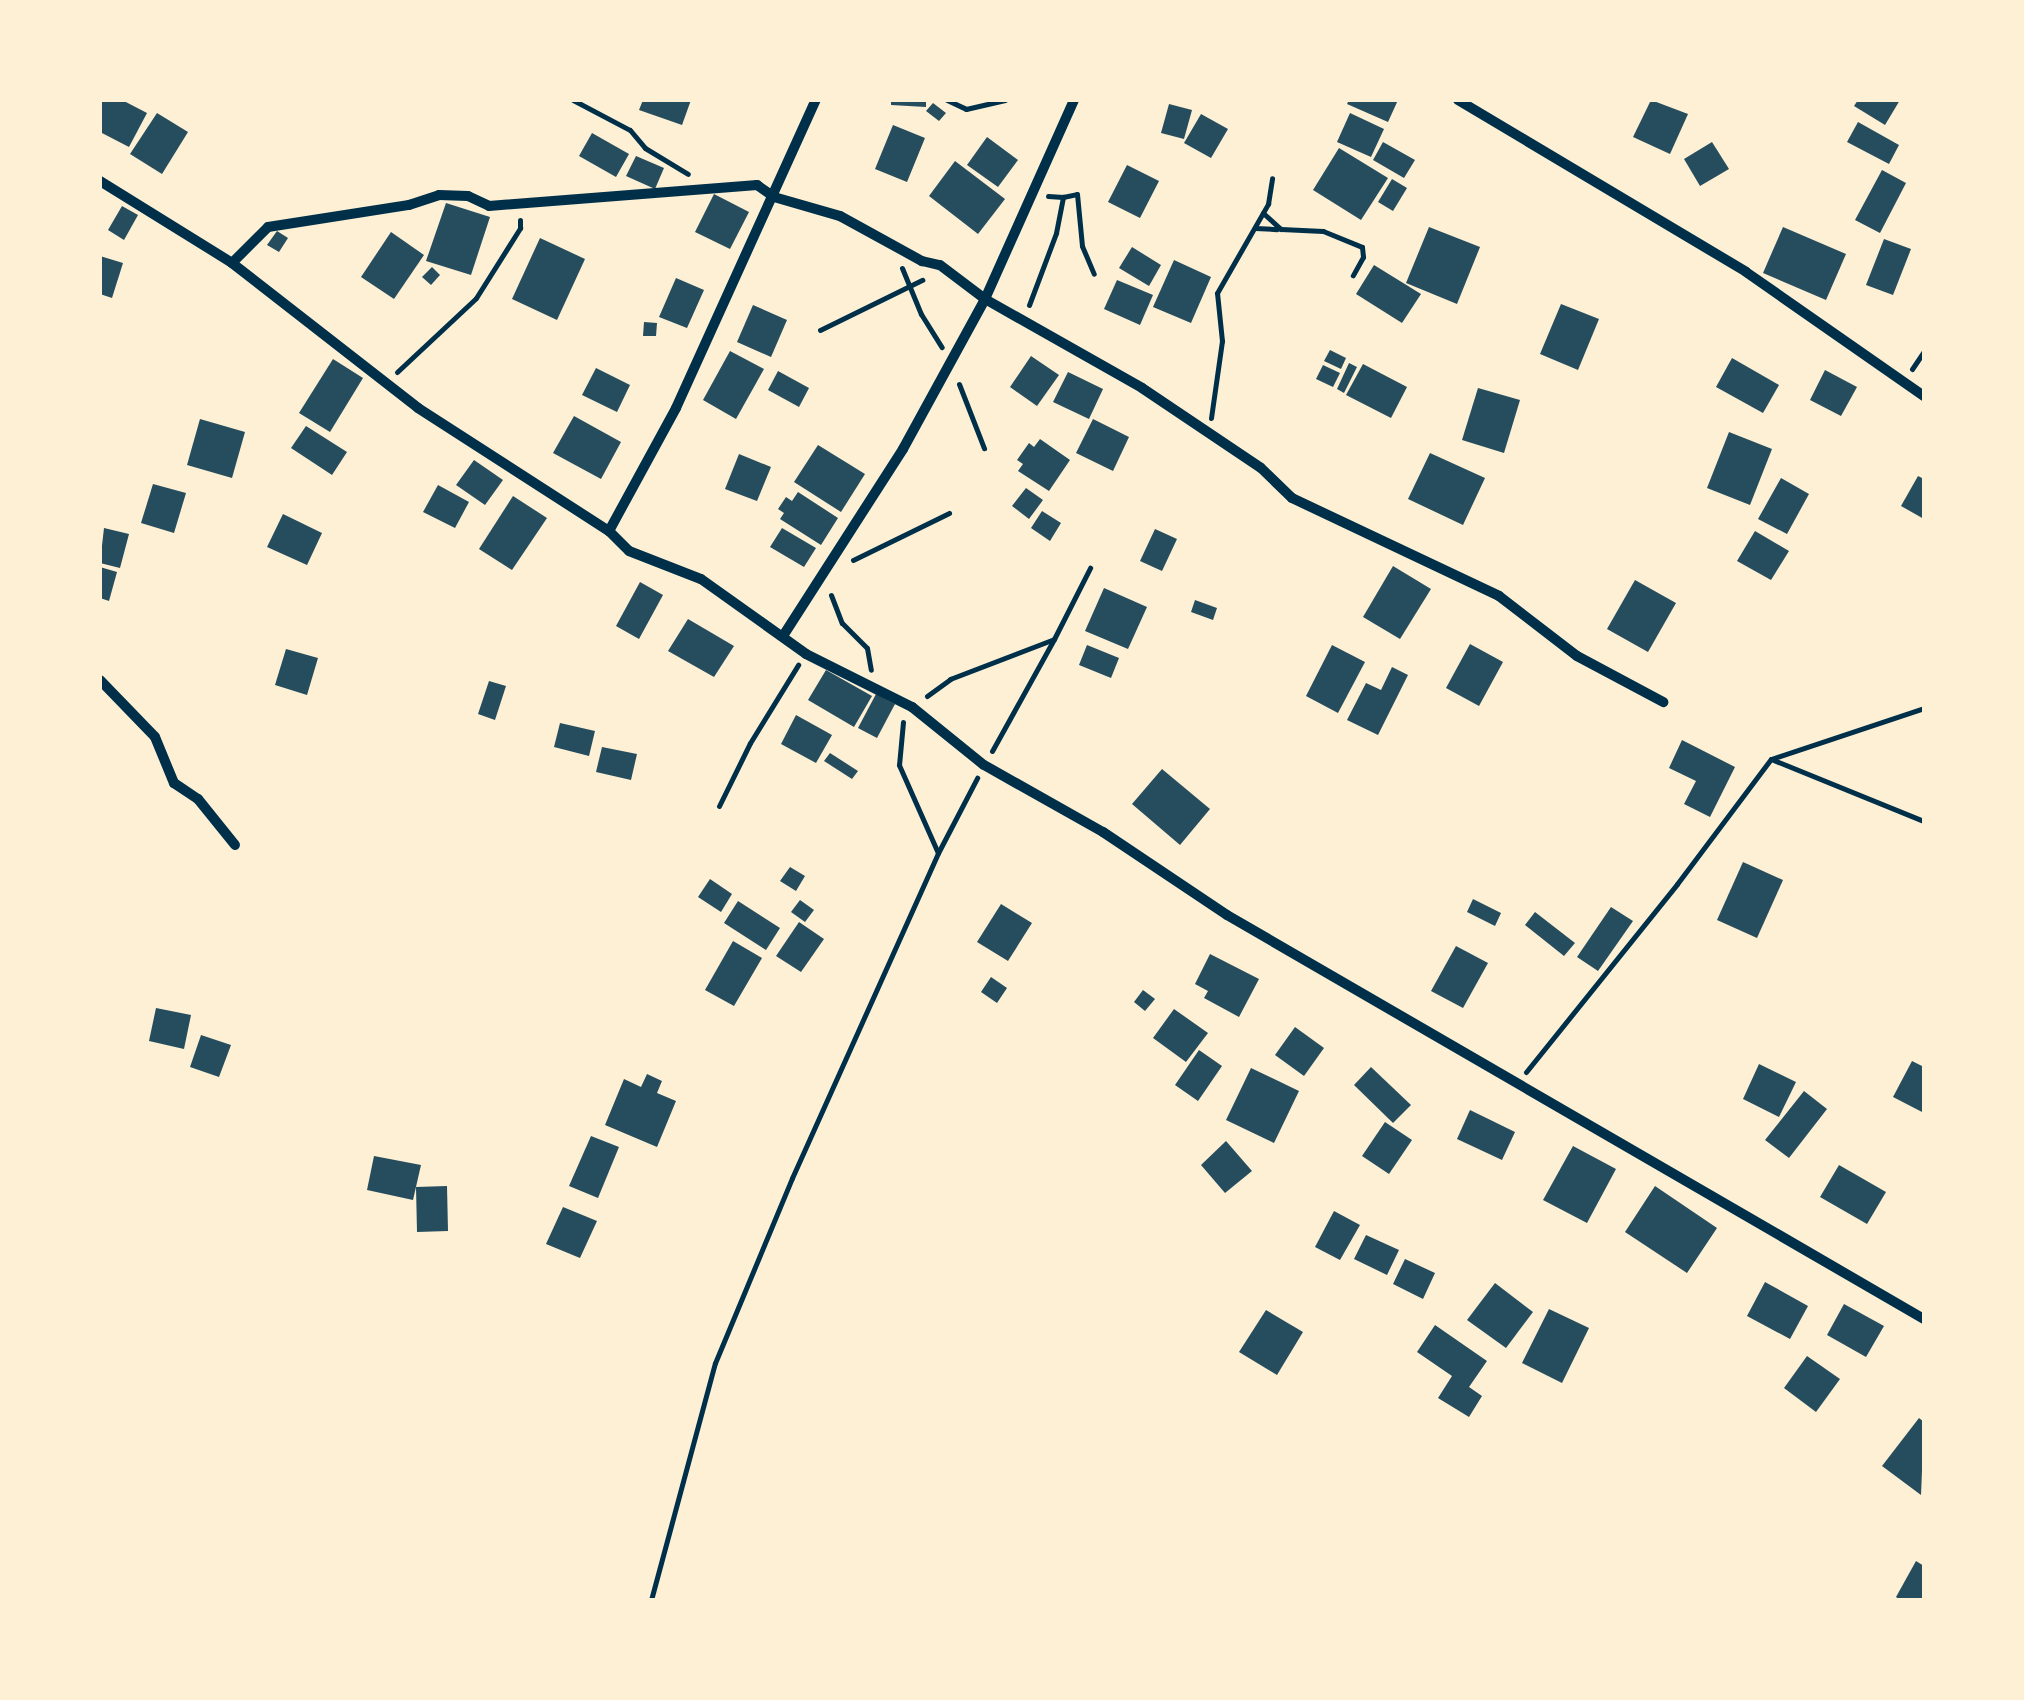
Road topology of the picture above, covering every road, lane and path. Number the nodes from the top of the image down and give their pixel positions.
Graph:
1 (573, 100) edge
2 (816, 100) edge
3 (947, 100) edge
4 (1005, 100) edge
5 (1074, 100) edge
6 (1458, 100) edge
7 (1272, 178) dead end
8 (100, 182) edge
9 (708, 186) junction
10 (774, 196) junction
11 (1062, 197) junction
12 (518, 204) junction
13 (1022, 206) junction
14 (1263, 214) junction
15 (1255, 228) junction
16 (1281, 229) junction
17 (232, 264) junction
18 (940, 265) junction
19 (1094, 274) dead end
20 (1353, 275) dead end
21 (985, 298) junction
22 (1024, 323) junction
23 (820, 330) dead end
24 (388, 382) junction
25 (1924, 396) edge
26 (1209, 431) junction
27 (949, 513) dead end
28 (608, 531) junction
29 (830, 562) junction
30 (1090, 568) dead end
31 (783, 636) junction
32 (1054, 639) junction
33 (806, 654) junction
34 (100, 680) edge
35 (873, 687) junction
36 (900, 700) junction
37 (1663, 702) dead end
38 (912, 707) junction
39 (1924, 708) edge
40 (1770, 759) junction
41 (984, 765) junction
42 (718, 806) dead end
43 (1924, 821) edge
44 (235, 845) dead end
45 (938, 853) junction
46 (1518, 1082) junction
47 (1924, 1319) edge
48 (652, 1600) edge

1 - 9 path
2 - 10 street
3 - 4 path
5 - 13 street
6 - 25 street
7 - 14 path
8 - 17 street
9 - 10 street
9 - 12 street
10 - 18 street
10 - 28 street
11 - 13 path
11 - 19 path
11 - 22 path
12 - 17 street
12 - 24 path
13 - 21 street
14 - 15 path
14 - 16 path
15 - 16 path
15 - 26 path
16 - 20 path
17 - 24 street
18 - 21 street
18 - 23 path
21 - 22 street
21 - 29 street
22 - 26 street
24 - 28 street
26 - 37 street
27 - 29 path
28 - 31 street
29 - 31 street
29 - 35 path
30 - 32 path
31 - 33 street
32 - 38 path
32 - 41 path
33 - 35 street
33 - 42 path
34 - 44 street
35 - 36 street
36 - 38 street
36 - 45 path
38 - 41 street
39 - 40 path
40 - 43 path
40 - 46 path
41 - 45 path
41 - 46 street
45 - 48 path
46 - 47 street

